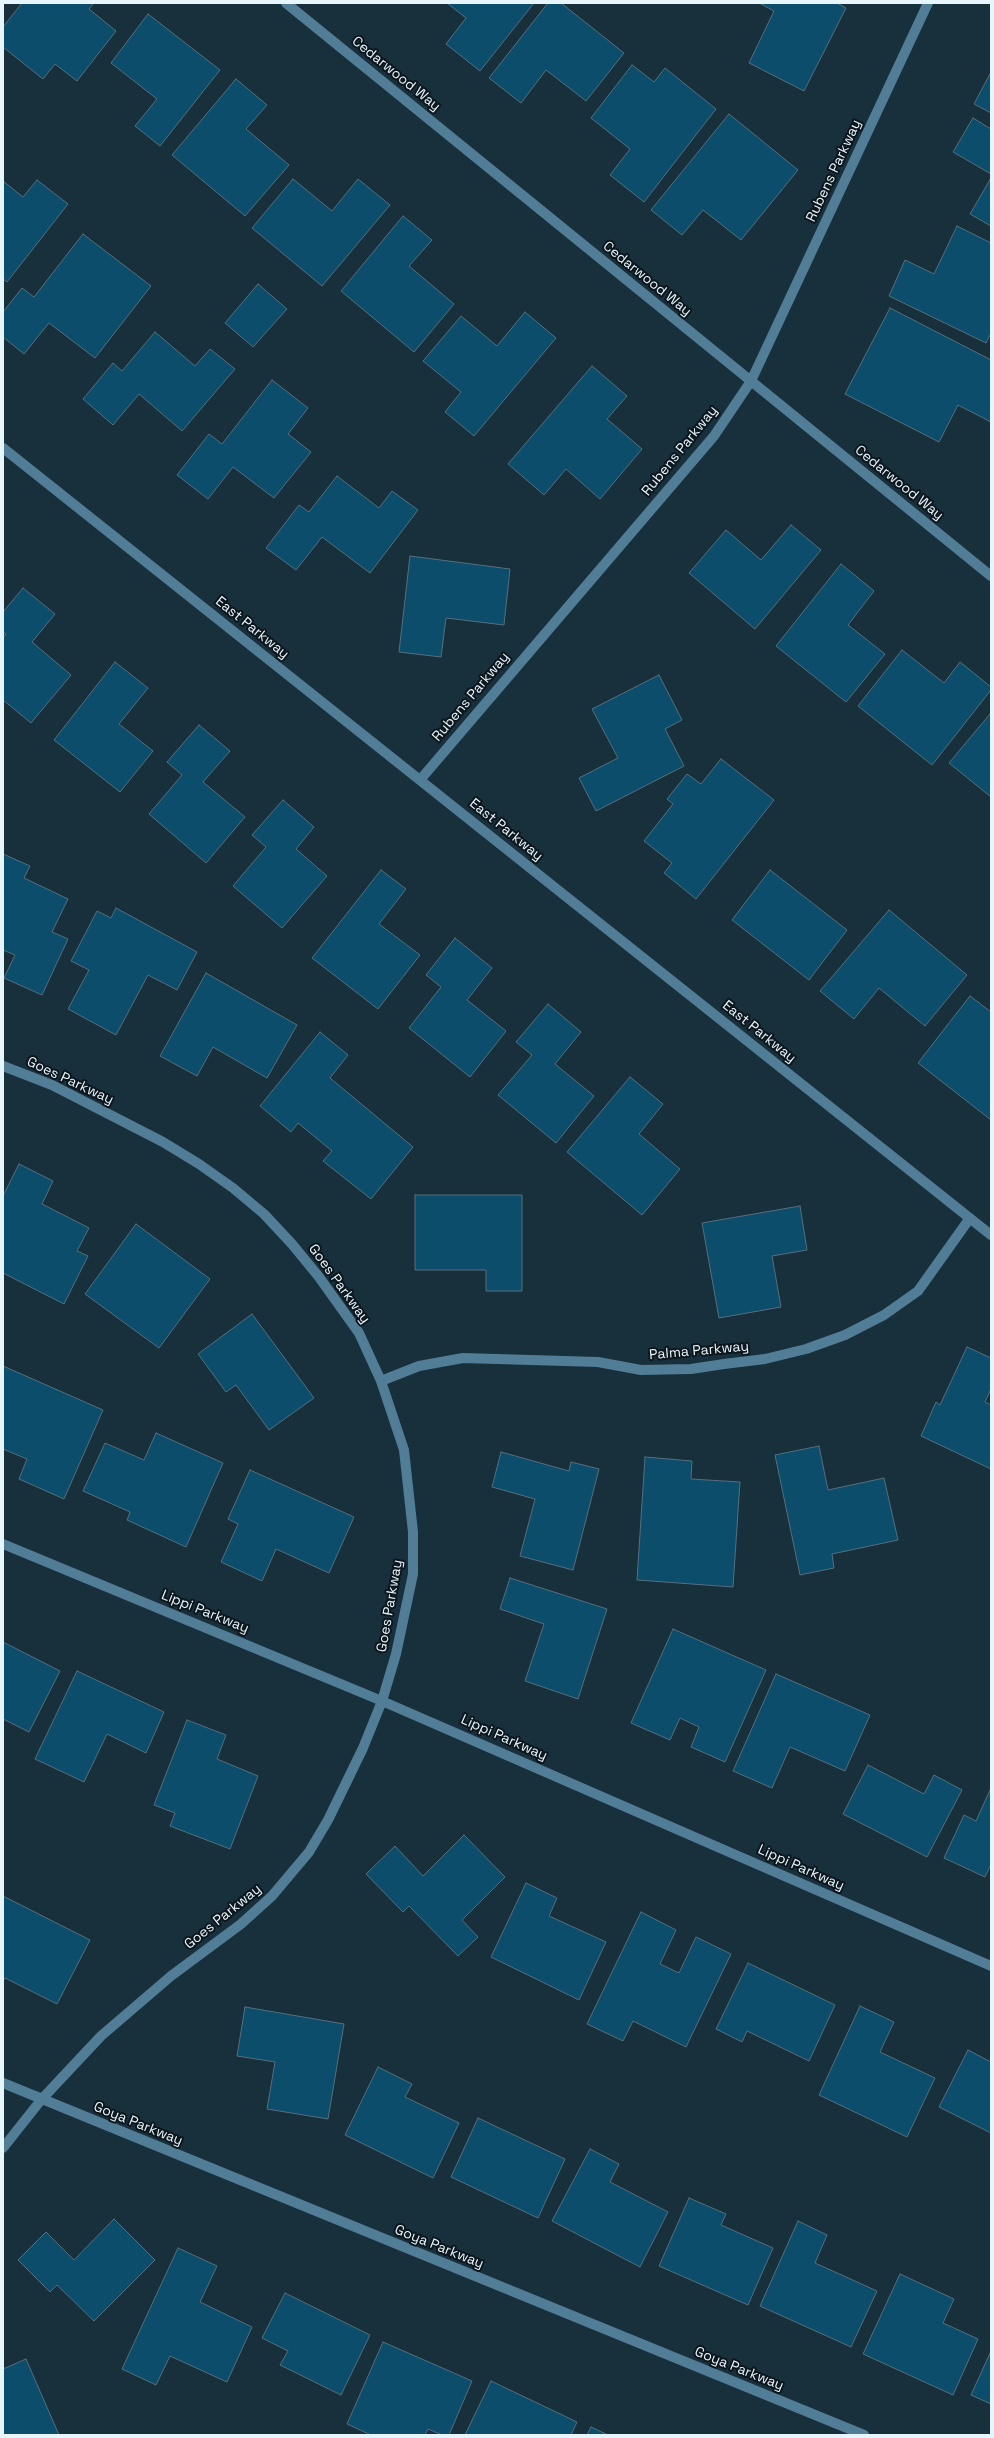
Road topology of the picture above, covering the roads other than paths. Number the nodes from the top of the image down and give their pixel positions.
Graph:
1 (286, 3) edge
2 (928, 3) edge
3 (751, 381) junction
4 (3, 448) edge
5 (991, 576) edge
6 (420, 780) junction
7 (3, 1066) edge
8 (970, 1218) junction
9 (991, 1234) edge
10 (381, 1381) junction
11 (3, 1544) edge
12 (382, 1700) junction
13 (991, 1966) edge
14 (3, 2083) edge
15 (41, 2100) junction
16 (3, 2148) edge
17 (864, 2435) edge

1 - 3 street, Cedarwood Way
2 - 3 street, Rubens Parkway
3 - 5 street, Cedarwood Way
3 - 6 street, Rubens Parkway
4 - 6 street, East Parkway
6 - 8 street, East Parkway
7 - 10 street, Goes Parkway
8 - 9 street, East Parkway
8 - 10 street, Palma Parkway
10 - 12 street, Goes Parkway
11 - 12 street, Lippi Parkway
12 - 13 street, Lippi Parkway
12 - 15 street, Goes Parkway
14 - 15 street, Goya Parkway
15 - 16 street, Goes Parkway
15 - 17 street, Goya Parkway

